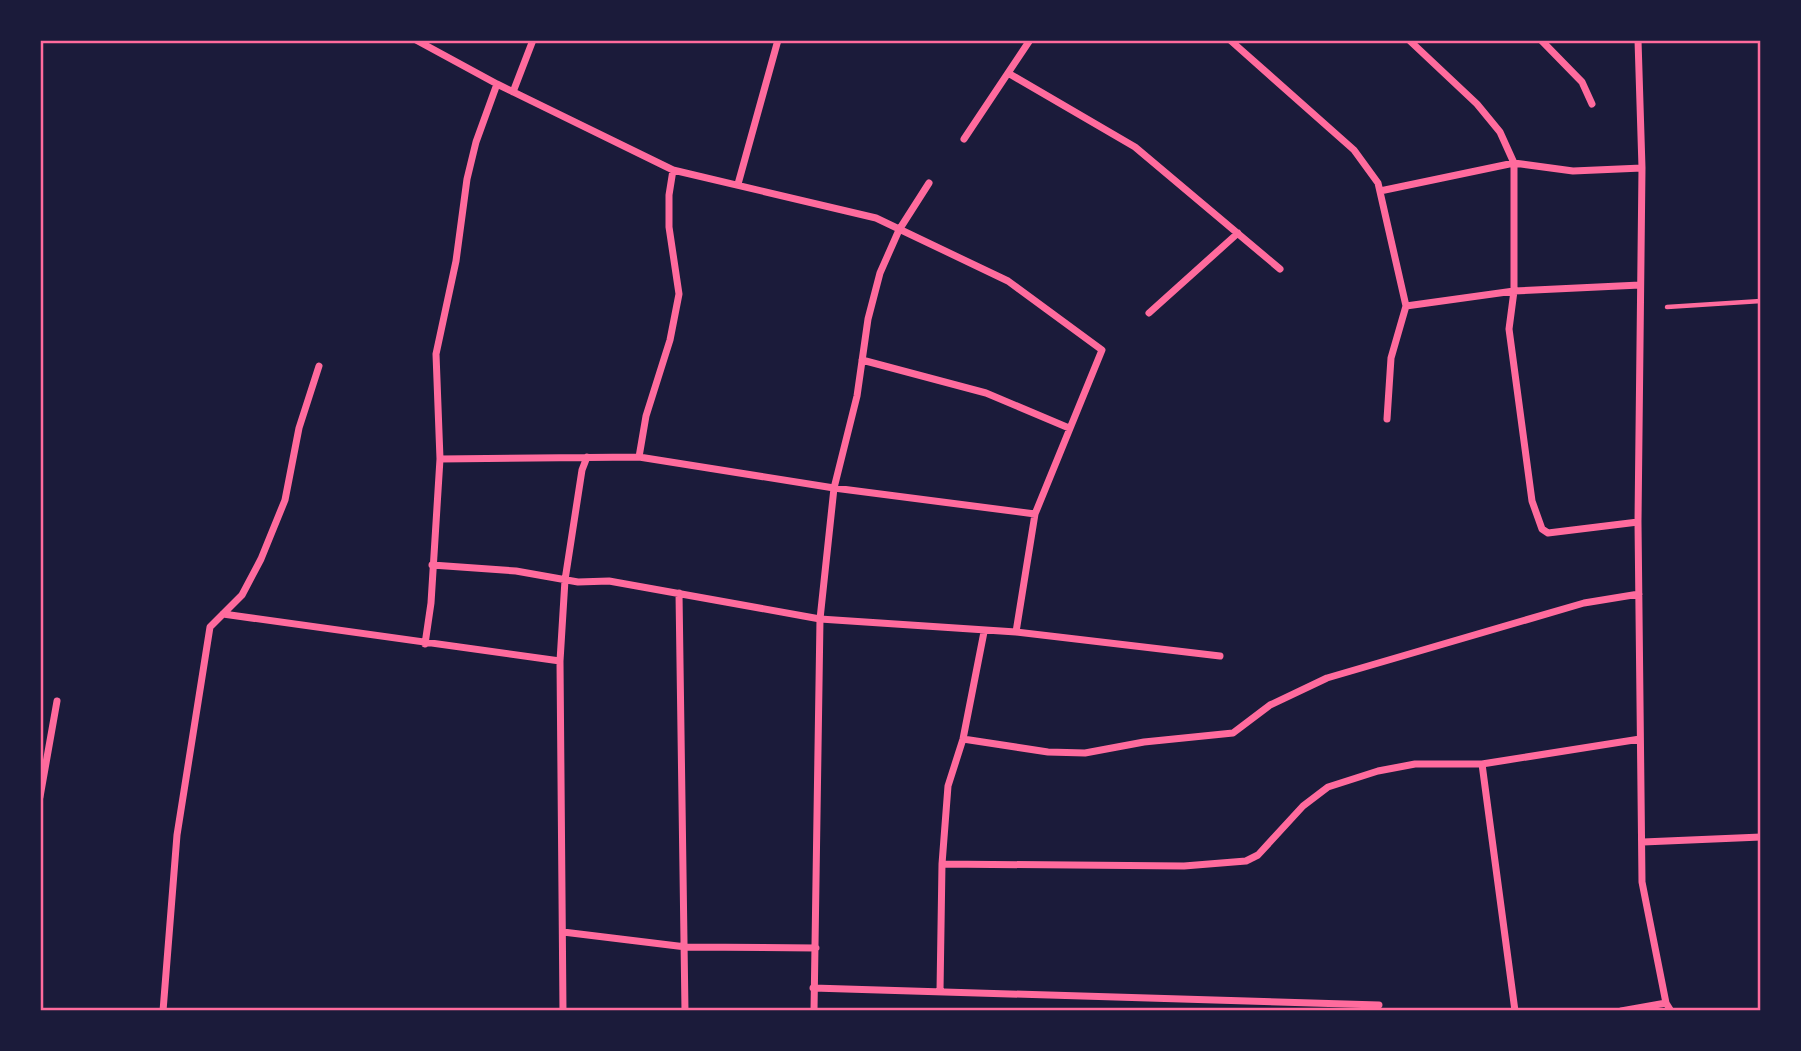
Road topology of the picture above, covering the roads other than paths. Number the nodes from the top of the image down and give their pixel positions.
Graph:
1 (416, 40) edge
2 (533, 40) edge
3 (778, 40) edge
4 (1030, 40) edge
5 (1230, 40) edge
6 (1409, 40) edge
7 (1541, 40) edge
8 (1638, 40) edge
9 (1008, 73) junction
10 (496, 84) junction
11 (513, 92) junction
12 (1592, 104) dead end
13 (964, 139) dead end
14 (1514, 163) junction
15 (1642, 168) junction
16 (673, 170) junction
17 (929, 183) dead end
18 (738, 184) junction
19 (1380, 191) junction
20 (899, 230) junction
21 (1238, 233) junction
22 (1280, 269) dead end
23 (1640, 285) junction
24 (1514, 291) junction
25 (1761, 301) edge
26 (1406, 306) junction
27 (1667, 307) dead end
28 (1149, 313) dead end
29 (862, 360) junction
30 (320, 366) dead end
31 (1387, 419) dead end
32 (1069, 428) junction
33 (587, 457) junction
34 (639, 457) junction
35 (440, 460) junction
36 (834, 488) junction
37 (1035, 514) junction
38 (1638, 522) junction
39 (432, 565) junction
40 (565, 580) junction
41 (679, 593) junction
42 (1639, 594) junction
43 (223, 614) junction
44 (820, 619) junction
45 (984, 632) junction
46 (1016, 632) junction
47 (425, 644) junction
48 (1220, 656) dead end
49 (560, 661) junction
50 (57, 701) dead end
51 (1640, 738) junction
52 (964, 739) junction
53 (1482, 764) junction
54 (40, 797) edge
55 (1761, 836) edge
56 (1643, 842) junction
57 (942, 864) junction
58 (564, 932) junction
59 (686, 947) junction
60 (816, 948) junction
61 (813, 988) junction
62 (940, 990) junction
63 (1667, 1003) junction
64 (1379, 1005) dead end
65 (163, 1011) edge
66 (563, 1011) edge
67 (685, 1011) edge
68 (814, 1011) edge
69 (1515, 1011) edge
70 (1621, 1011) edge
71 (1671, 1011) edge

1 - 10 street
2 - 11 street
3 - 18 street
4 - 9 street
5 - 19 street
6 - 14 street
7 - 12 street
8 - 15 street
9 - 13 street
9 - 21 street
10 - 11 street
10 - 35 street
11 - 16 street
14 - 15 street
14 - 19 street
14 - 24 street
15 - 23 street
16 - 18 street
16 - 34 street
17 - 20 street
18 - 20 street
19 - 26 street
20 - 29 street
20 - 32 street
21 - 22 street
21 - 28 street
23 - 24 street
23 - 38 street
24 - 26 street
24 - 38 street
25 - 27 lane
26 - 31 street
29 - 32 street
29 - 36 street
30 - 43 street
32 - 37 street
33 - 34 street
33 - 35 street
33 - 40 street
34 - 36 street
35 - 39 street
36 - 37 street
36 - 44 street
37 - 46 street
38 - 42 street
39 - 40 street
39 - 47 street
40 - 41 street
40 - 49 street
41 - 44 street
41 - 59 street
42 - 51 street
42 - 52 street
43 - 47 street
43 - 65 street
44 - 45 street
44 - 60 street
45 - 46 street
45 - 52 street
46 - 48 street
47 - 49 street
49 - 58 street
50 - 54 street
51 - 53 street
51 - 56 street
52 - 57 street
53 - 57 street
53 - 69 street
55 - 56 street
56 - 63 street
57 - 62 street
58 - 59 street
58 - 66 street
59 - 60 street
59 - 67 street
60 - 61 street
61 - 62 street
61 - 68 street
62 - 64 street
63 - 70 street
63 - 71 street

